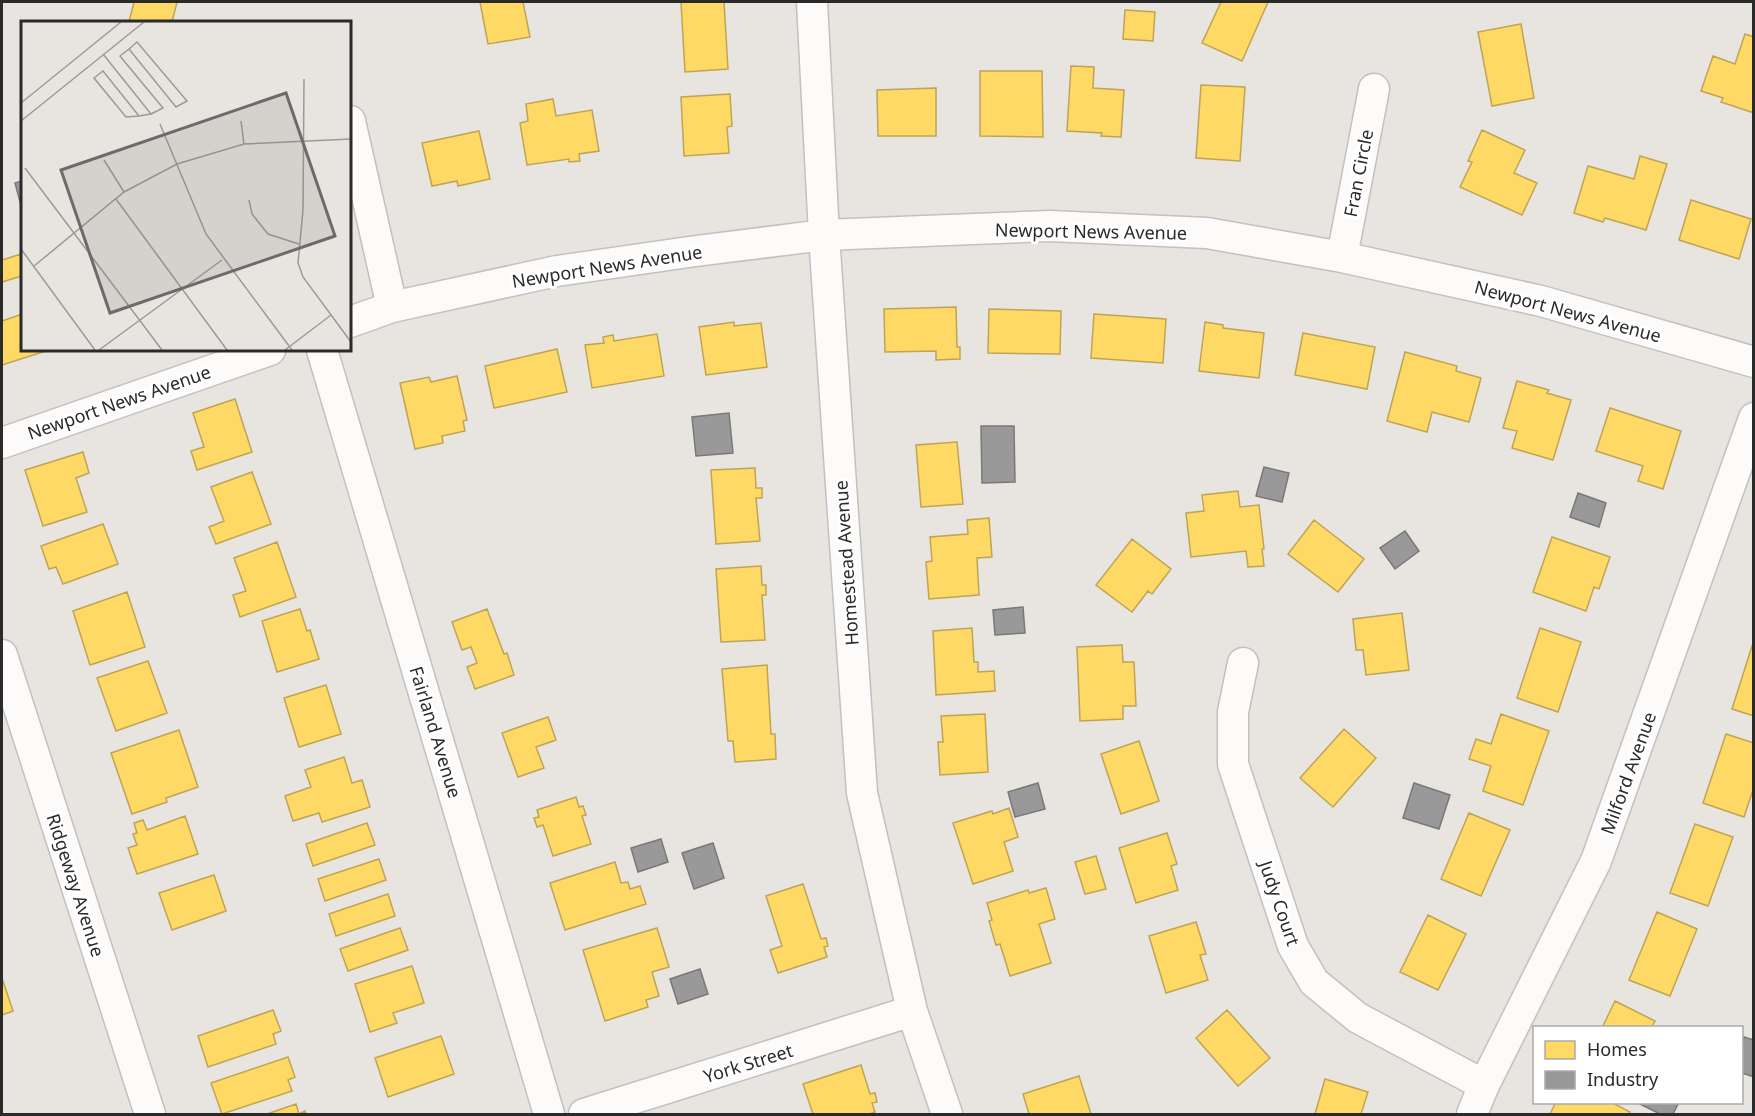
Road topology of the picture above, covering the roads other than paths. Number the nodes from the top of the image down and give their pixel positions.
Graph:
1 (812, 2) edge
2 (1374, 89) dead end
3 (351, 126) edge
4 (824, 235) junction
5 (1342, 257) junction
6 (392, 307) junction
7 (351, 322) edge
8 (267, 351) edge
9 (322, 351) edge
10 (1754, 362) edge
11 (1754, 418) edge
12 (2, 443) edge
13 (2, 655) edge
14 (1243, 663) dead end
15 (912, 1011) junction
16 (1484, 1085) junction
17 (150, 1114) edge
18 (549, 1114) edge
19 (584, 1114) edge
20 (947, 1114) edge
21 (1472, 1114) edge

1 - 4 street, Homestead Avenue
2 - 5 street, Fran Circle
3 - 6 street
4 - 5 street, Newport News Avenue
4 - 6 street, Newport News Avenue
4 - 15 street, Homestead Avenue
5 - 10 street, Newport News Avenue
6 - 7 street, Newport News Avenue
8 - 12 street, Newport News Avenue
9 - 18 street, Fairland Avenue
11 - 16 street, Milford Avenue
13 - 17 street, Ridgeway Avenue
14 - 16 street, Judy Court
15 - 19 street, York Street
15 - 20 street, Homestead Avenue
16 - 21 street, Milford Avenue

